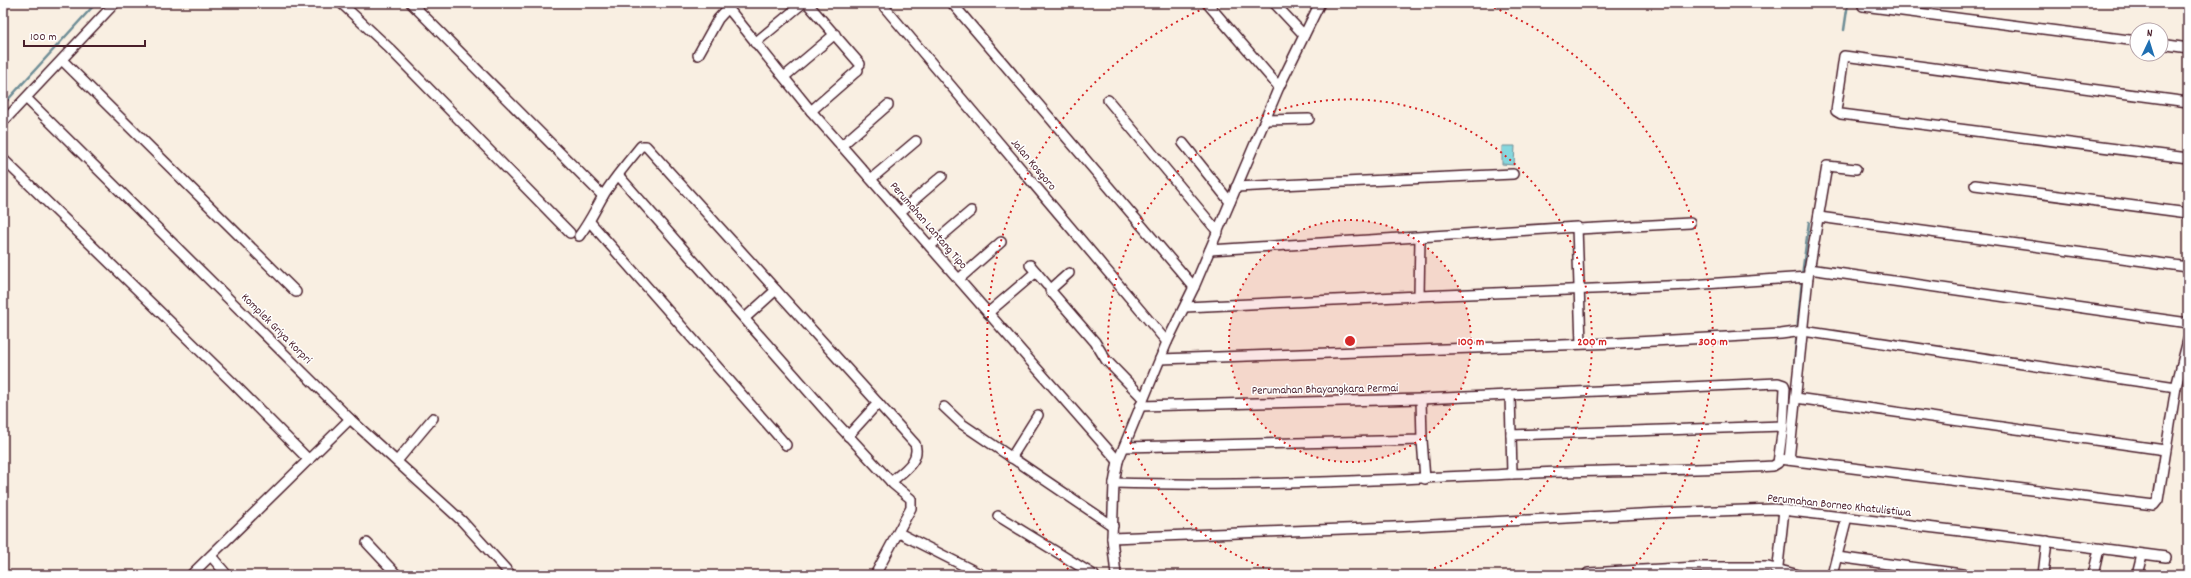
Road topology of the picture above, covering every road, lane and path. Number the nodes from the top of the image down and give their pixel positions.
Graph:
1 (114, 3) edge
2 (341, 3) edge
3 (411, 3) edge
4 (803, 3) edge
5 (807, 3) edge
6 (881, 3) edge
7 (952, 3) edge
8 (1207, 3) edge
9 (1274, 3) edge
10 (1320, 3) edge
11 (730, 5) edge
12 (1863, 6) dead end
13 (835, 34) junction
14 (1304, 35) junction
15 (2129, 40) edge
16 (755, 43) junction
17 (2169, 45) edge
18 (2188, 48) edge
19 (698, 55) dead end
20 (62, 60) junction
21 (784, 77) junction
22 (1279, 87) junction
23 (27, 99) junction
24 (1108, 100) dead end
25 (2188, 102) edge
26 (888, 105) dead end
27 (811, 111) junction
28 (1309, 119) dead end
29 (1266, 120) junction
30 (3, 122) edge
31 (916, 141) dead end
32 (1183, 143) dead end
33 (841, 146) junction
34 (2188, 158) edge
35 (3, 159) edge
36 (1856, 168) dead end
37 (1513, 174) dead end
38 (618, 175) junction
39 (942, 176) dead end
40 (871, 179) junction
41 (1975, 185) dead end
42 (1236, 187) junction
43 (604, 196) junction
44 (1230, 202) junction
45 (971, 211) dead end
46 (900, 212) junction
47 (2188, 213) edge
48 (1819, 217) junction
49 (590, 222) junction
50 (1690, 223) dead end
51 (1578, 229) junction
52 (1218, 232) junction
53 (1420, 238) junction
54 (1001, 242) dead end
55 (930, 246) junction
56 (1210, 250) junction
57 (2188, 267) edge
58 (1069, 273) dead end
59 (1808, 274) junction
60 (959, 279) junction
61 (1047, 285) dead end
62 (1194, 287) junction
63 (1580, 288) junction
64 (776, 290) junction
65 (296, 292) dead end
66 (1419, 296) junction
67 (1185, 307) junction
68 (988, 314) junction
69 (745, 318) junction
70 (2188, 323) edge
71 (1800, 331) junction
72 (1167, 342) junction
73 (2188, 343) edge
74 (1581, 344) junction
75 (1160, 359) junction
76 (2176, 386) junction
77 (1510, 395) junction
78 (1796, 398) junction
79 (1421, 399) junction
80 (1142, 402) junction
81 (878, 403) junction
82 (944, 407) dead end
83 (1038, 415) dead end
84 (350, 418) junction
85 (433, 418) dead end
86 (1783, 426) junction
87 (1511, 435) junction
88 (848, 436) junction
89 (1422, 440) junction
90 (786, 445) dead end
91 (1124, 447) junction
92 (2165, 450) junction
93 (1011, 458) junction
94 (309, 460) junction
95 (1784, 460) junction
96 (397, 461) junction
97 (1118, 461) junction
98 (1512, 474) junction
99 (1425, 479) junction
100 (891, 482) junction
101 (1114, 483) junction
102 (1779, 510) junction
103 (998, 516) dead end
104 (1847, 517) junction
105 (1113, 526) junction
106 (899, 533) junction
107 (1112, 538) junction
108 (2047, 541) junction
109 (367, 543) dead end
110 (2099, 548) junction
111 (2142, 555) junction
112 (211, 556) junction
113 (1837, 557) junction
114 (2166, 557) dead end
115 (1774, 570) edge
116 (1588, 574) dead end
117 (191, 575) edge
118 (227, 575) edge
119 (397, 575) edge
120 (511, 575) edge
121 (875, 575) edge
122 (982, 575) edge
123 (1094, 575) edge
124 (1116, 575) edge
125 (1799, 575) edge
126 (1832, 575) edge
127 (1969, 575) edge
128 (2043, 575) edge
129 (2093, 575) edge
130 (2137, 575) edge

1 - 20 street
2 - 49 street
3 - 43 street
4 - 16 street
5 - 13 street
6 - 72 street, Jalan Kosgoro
7 - 62 street
8 - 22 street
9 - 14 street
10 - 14 street
11 - 16 street, Perumahan Lantang Tipo
11 - 19 street
12 - 15 street
13 - 21 street
13 - 27 street
14 - 22 street
16 - 21 street, Perumahan Lantang Tipo
17 - 18 street
20 - 23 street
20 - 65 street
21 - 27 street, Perumahan Lantang Tipo
22 - 29 street
23 - 30 street
23 - 84 street, Komplek Griya Korpri
24 - 52 street
25 - 34 street
26 - 33 street
27 - 33 street, Perumahan Lantang Tipo
28 - 29 street
29 - 42 street
31 - 40 street
32 - 44 street
33 - 40 street, Perumahan Lantang Tipo
35 - 94 street
36 - 48 street
37 - 42 street
38 - 43 street
38 - 64 street
38 - 69 street
39 - 46 street
40 - 46 street, Perumahan Lantang Tipo
41 - 47 street
42 - 44 street
43 - 49 street
44 - 52 street
45 - 55 street
46 - 55 street, Perumahan Lantang Tipo
48 - 57 street
48 - 59 street
49 - 90 street
50 - 51 street
51 - 53 street
51 - 63 street
52 - 56 street
53 - 56 street
53 - 66 street
54 - 60 street
55 - 60 street, Perumahan Lantang Tipo
56 - 62 street
58 - 80 street
59 - 63 street
59 - 70 street
59 - 71 street
60 - 68 street, Perumahan Lantang Tipo
61 - 68 street
62 - 67 street
63 - 66 street
63 - 74 street
64 - 69 street
64 - 81 street
66 - 67 street
67 - 72 street
68 - 97 street, Perumahan Lantang Tipo
69 - 88 street
71 - 74 street
71 - 76 street
71 - 78 street
72 - 75 street
73 - 76 street
74 - 75 street
75 - 80 street
76 - 92 street
77 - 79 street, Perumahan Bhayangkara Permai
77 - 86 street, Perumahan Bhayangkara Permai
77 - 87 street
78 - 92 street
78 - 95 street
79 - 80 street, Perumahan Bhayangkara Permai
79 - 89 street
80 - 91 street
81 - 88 street
81 - 100 street
82 - 93 street
83 - 93 street
84 - 94 street
84 - 96 street, Komplek Griya Korpri
85 - 96 street
86 - 87 street
86 - 95 street
87 - 98 street
88 - 100 street
89 - 91 street
89 - 99 street
91 - 97 street
92 - 95 street
93 - 105 street
94 - 112 street
95 - 98 street
96 - 120 street, Komplek Griya Korpri
97 - 101 street
98 - 99 street
99 - 101 street
100 - 106 street
101 - 105 street
102 - 104 street, Perumahan Borneo Khatulistiwa
102 - 107 street, Perumahan Borneo Khatulistiwa
102 - 115 street
103 - 123 street
104 - 108 street, Perumahan Borneo Khatulistiwa
104 - 113 street
105 - 107 street
106 - 121 street
106 - 122 street
107 - 124 street
108 - 110 street, Perumahan Borneo Khatulistiwa
108 - 128 street
109 - 119 street
110 - 111 street, Perumahan Borneo Khatulistiwa
110 - 129 street
111 - 114 street, Perumahan Borneo Khatulistiwa
111 - 130 street
112 - 117 street
112 - 118 street
113 - 126 street
113 - 127 street
115 - 116 street
115 - 125 street

